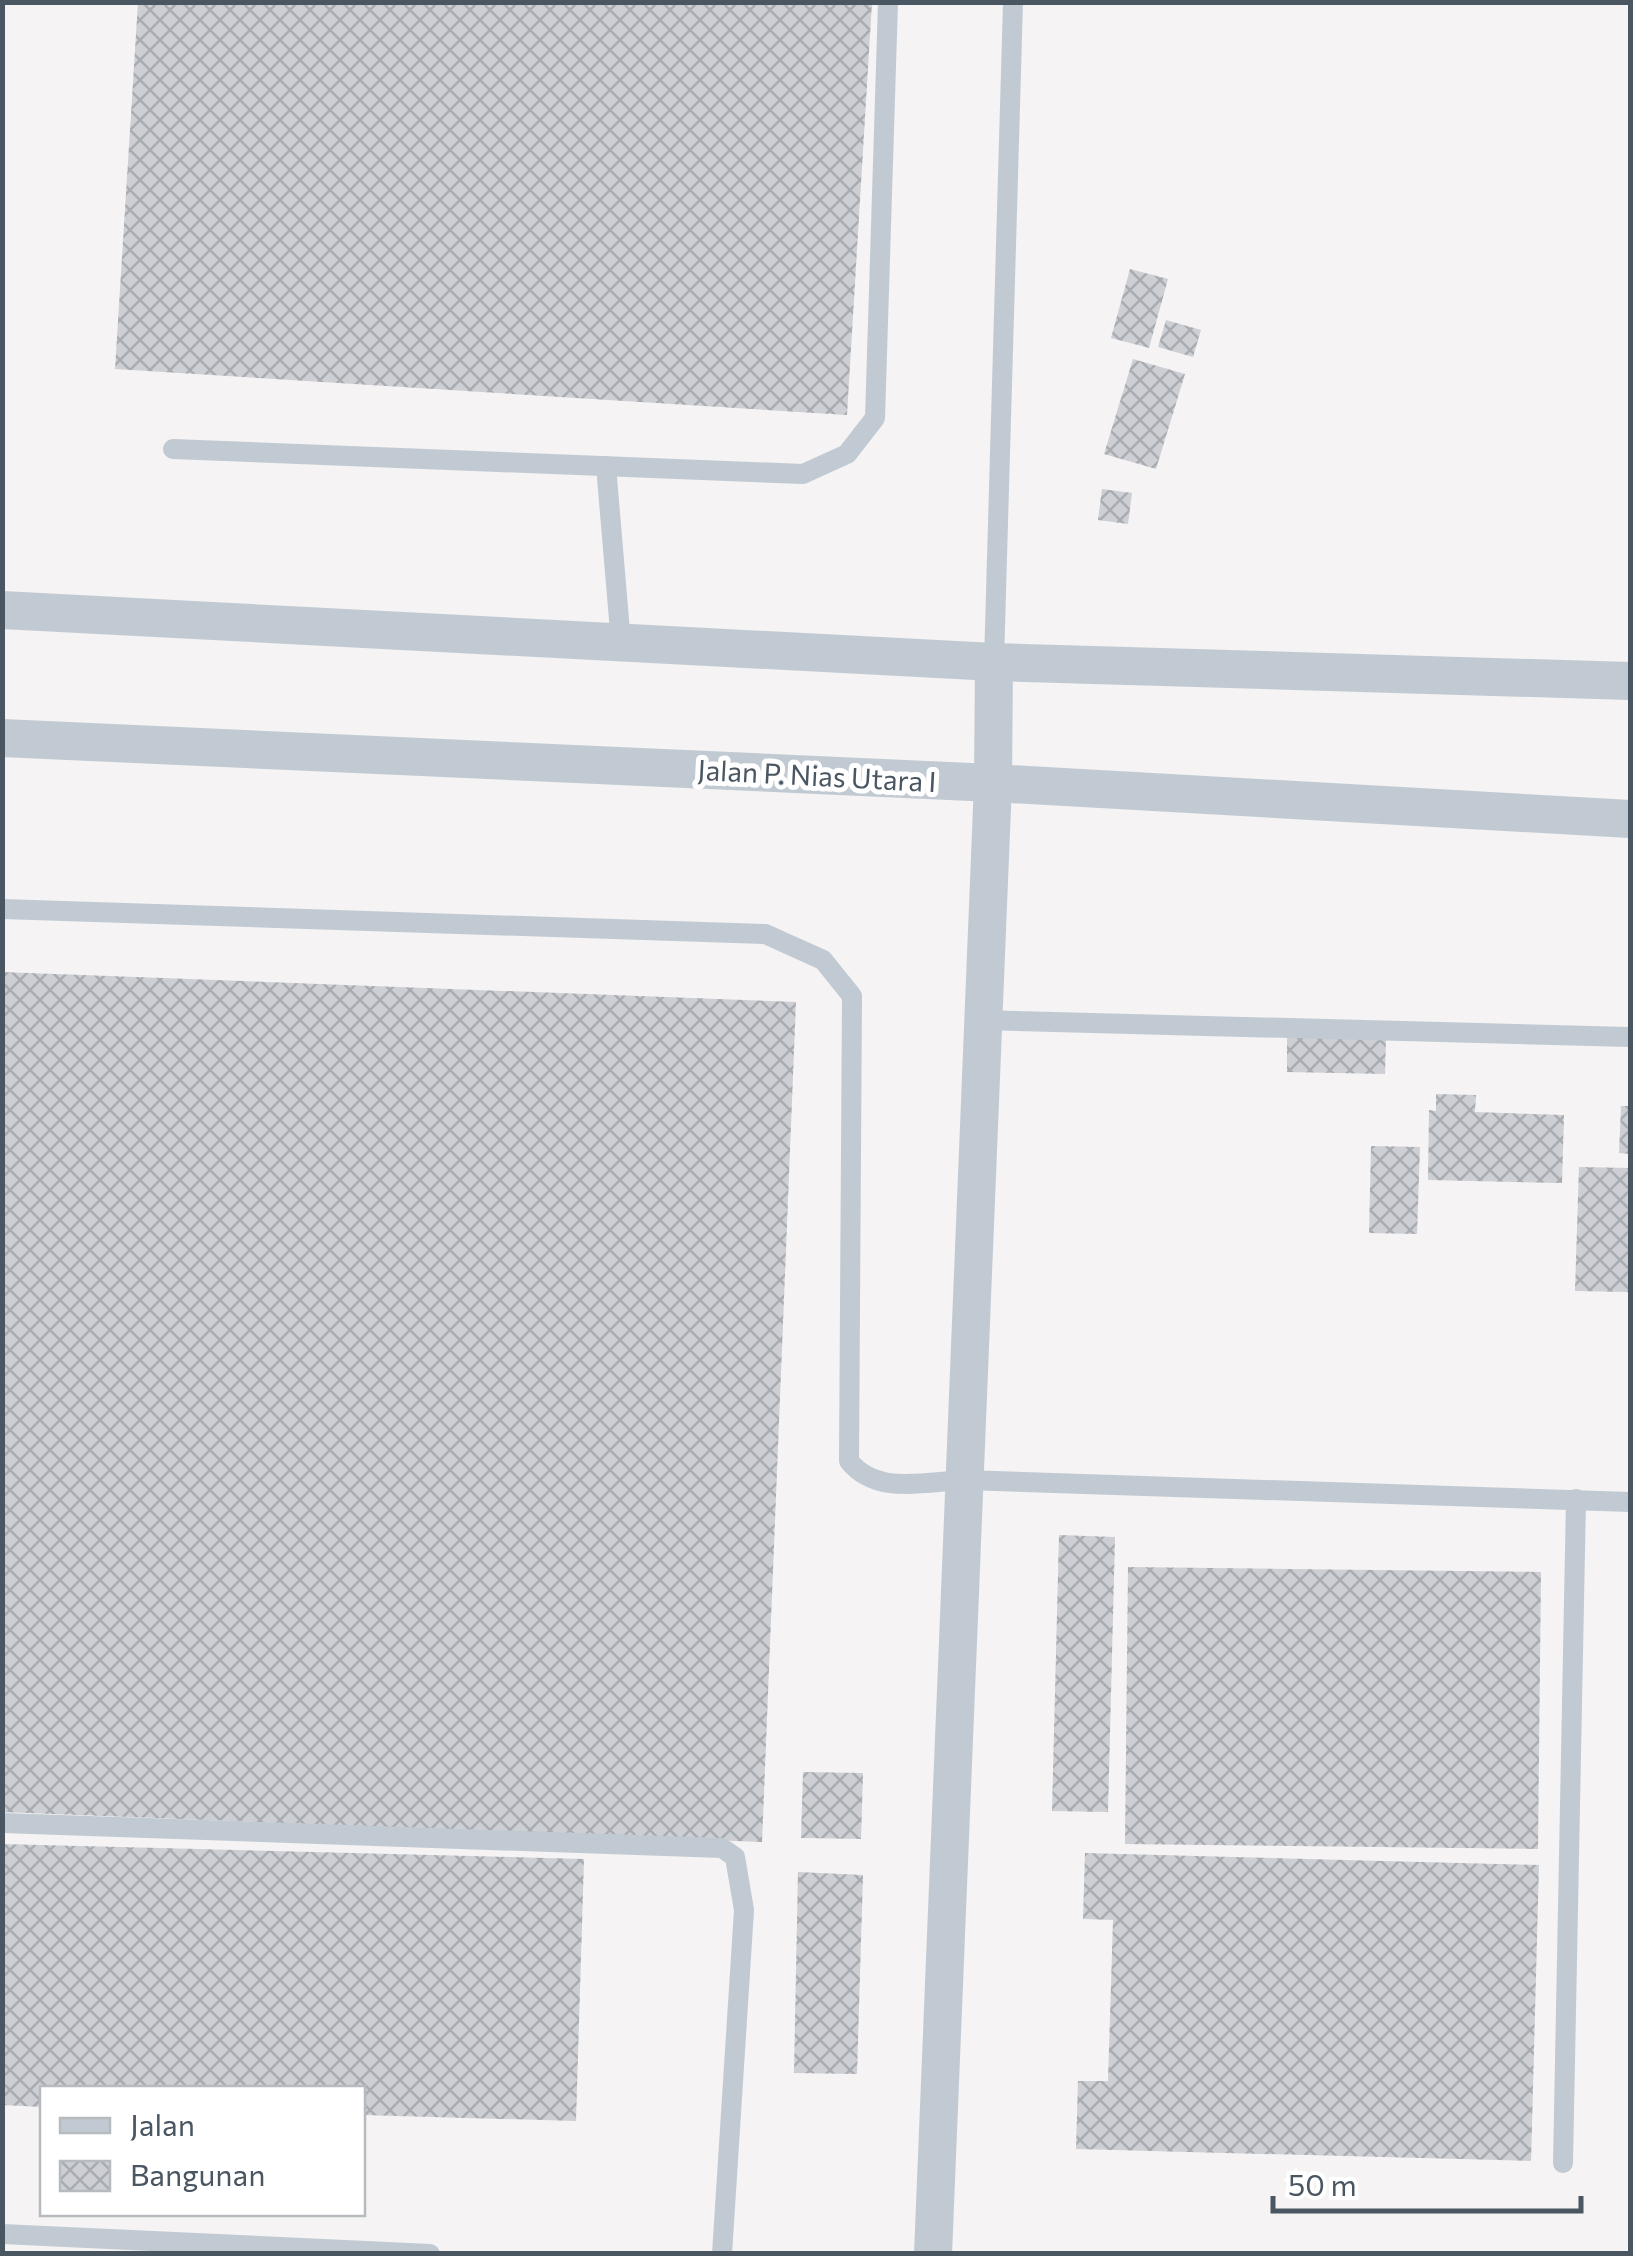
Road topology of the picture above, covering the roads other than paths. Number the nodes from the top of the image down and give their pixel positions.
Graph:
1 (888, 2) edge
2 (1013, 2) edge
3 (173, 449) dead end
4 (606, 466) junction
5 (2, 610) edge
6 (622, 643) junction
7 (994, 662) junction
8 (1630, 681) edge
9 (2, 738) edge
10 (993, 783) junction
11 (1630, 820) edge
12 (2, 909) edge
13 (980, 1020) junction
14 (1630, 1037) edge
15 (964, 1480) junction
16 (1576, 1499) junction
17 (1630, 1502) edge
18 (2, 1822) edge
19 (1563, 2163) dead end
20 (2, 2234) edge
21 (430, 2254) edge
22 (722, 2254) edge
23 (933, 2254) edge

1 - 4 lane
2 - 7 lane
3 - 4 lane
4 - 6 lane
5 - 6 street
6 - 7 street
7 - 8 street
7 - 10 street
9 - 10 street, Jalan P. Nias Utara I
10 - 11 street, Jalan P. Nias Utara I
10 - 13 street
12 - 15 lane
13 - 14 lane
13 - 15 street
15 - 16 lane
15 - 23 street
16 - 17 lane
16 - 19 lane
18 - 22 lane
20 - 21 lane

